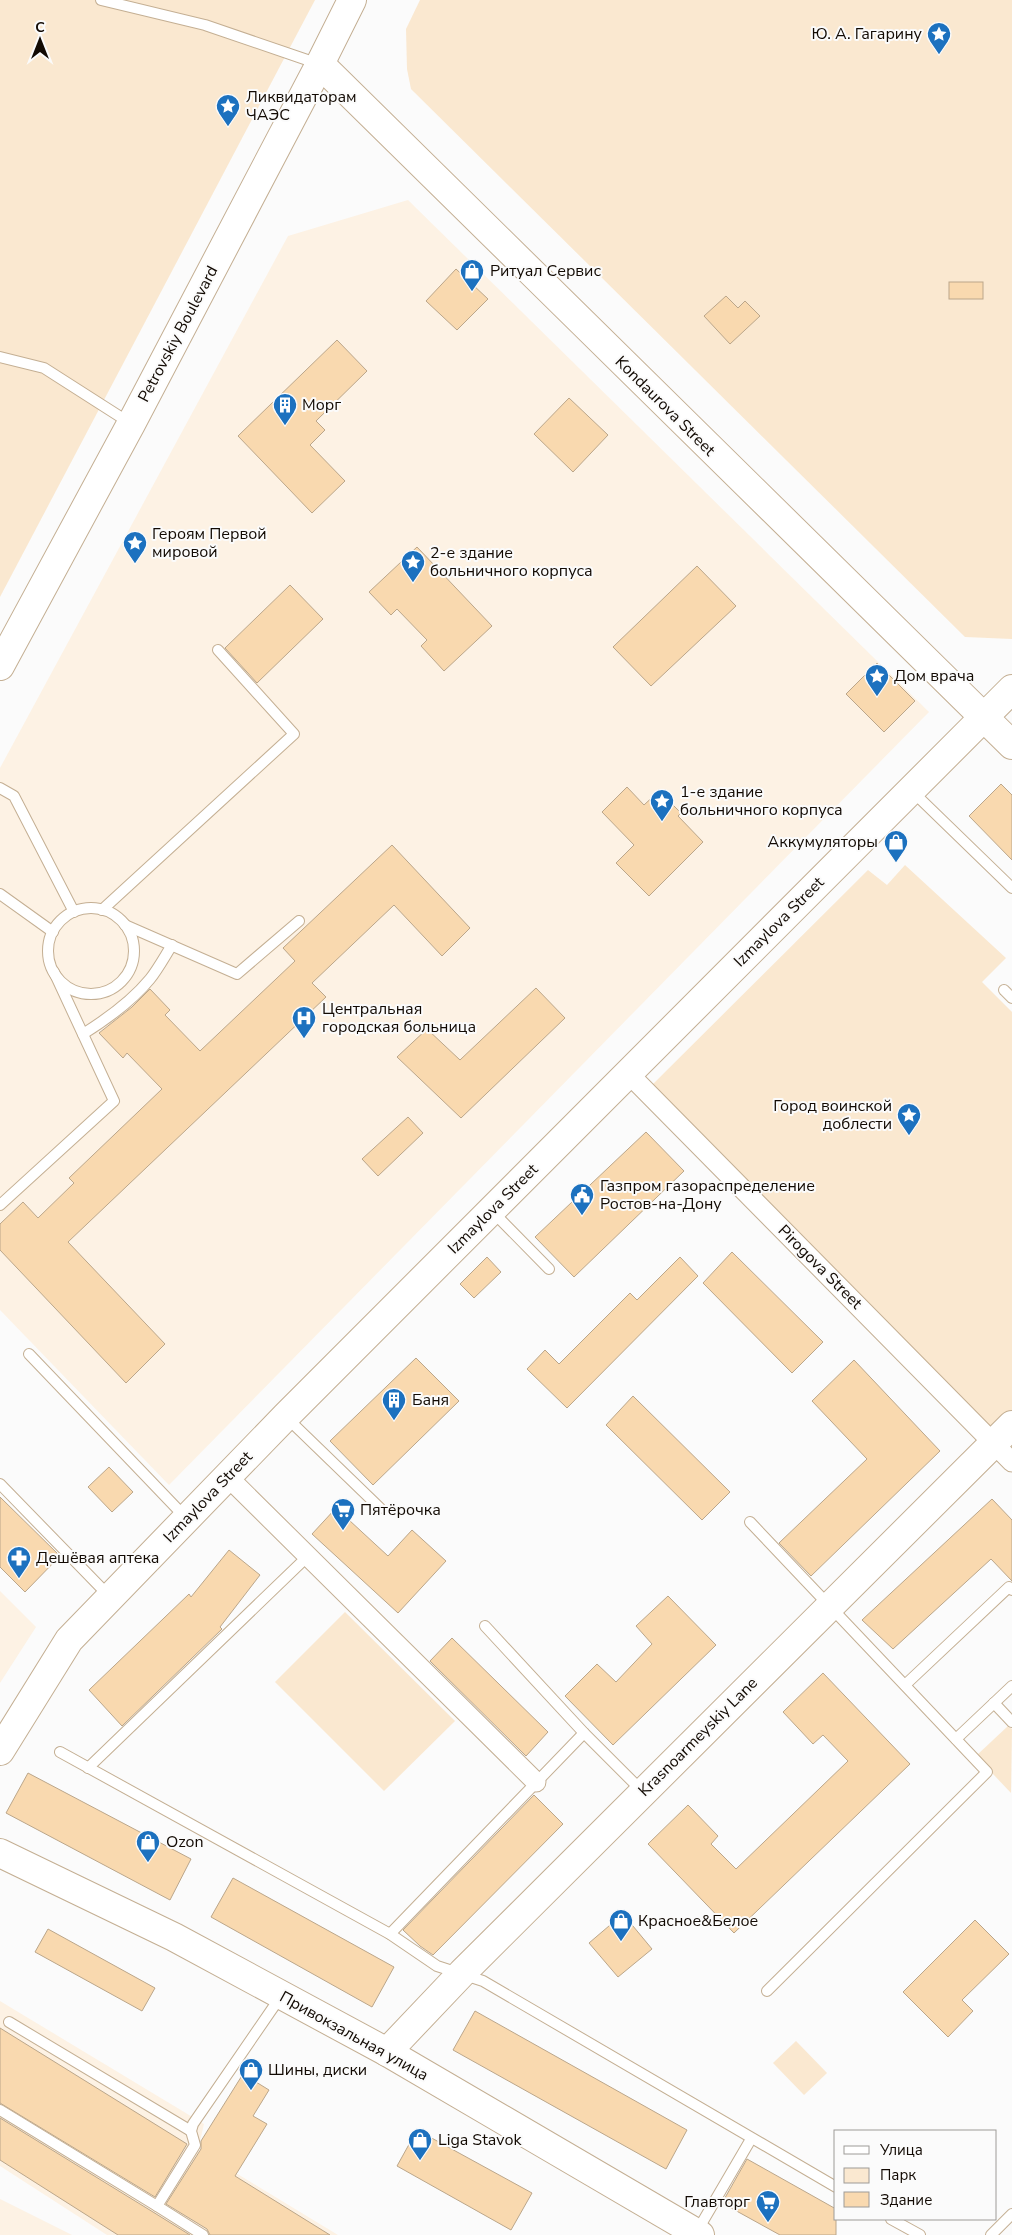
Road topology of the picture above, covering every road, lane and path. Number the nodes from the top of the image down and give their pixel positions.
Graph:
1 (101, 0) edge
2 (352, 0) edge
3 (320, 64) junction
4 (0, 357) edge
5 (131, 424) junction
6 (218, 650) dead end
7 (0, 666) edge
8 (1012, 689) edge
9 (984, 717) junction
10 (1012, 745) edge
11 (0, 788) edge
12 (911, 790) junction
13 (1012, 888) edge
14 (0, 894) edge
15 (102, 910) junction
16 (74, 912) junction
17 (299, 921) dead end
18 (125, 925) junction
19 (53, 932) junction
20 (172, 945) junction
21 (54, 972) junction
22 (1004, 990) dead end
23 (1012, 998) edge
24 (83, 1034) junction
25 (628, 1073) junction
26 (0, 1205) edge
27 (491, 1211) junction
28 (549, 1269) dead end
29 (29, 1354) dead end
30 (286, 1416) junction
31 (1006, 1443) edge
32 (228, 1477) junction
33 (0, 1484) edge
34 (380, 1508) dead end
35 (187, 1519) junction
36 (750, 1522) dead end
37 (308, 1556) junction
38 (1012, 1590) edge
39 (110, 1597) junction
40 (830, 1605) junction
41 (485, 1626) dead end
42 (905, 1685) junction
43 (1012, 1686) edge
44 (994, 1702) junction
45 (1012, 1722) edge
46 (584, 1733) junction
47 (956, 1740) junction
48 (0, 1751) edge
49 (60, 1752) dead end
50 (88, 1768) junction
51 (536, 1782) junction
52 (643, 1792) junction
53 (0, 1853) edge
54 (390, 1934) junction
55 (462, 1973) junction
56 (767, 1991) dead end
57 (282, 1995) junction
58 (9, 2022) dead end
59 (387, 2052) junction
60 (0, 2110) edge
61 (192, 2131) junction
62 (752, 2139) junction
63 (834, 2186) edge
64 (157, 2206) junction
65 (1012, 2214) edge
66 (893, 2220) edge
67 (698, 2234) edge
68 (203, 2235) edge
69 (920, 2235) edge
70 (991, 2235) edge

1 - 3 lane
2 - 3 street, Petrovskiy Boulevard
3 - 5 street, Petrovskiy Boulevard
3 - 9 street, Kondaurova Street
4 - 5 lane
5 - 7 street, Petrovskiy Boulevard
6 - 15 lane
8 - 9 street, Izmaylova Street
9 - 10 street, Kondaurova Street
9 - 12 street, Izmaylova Street
11 - 16 lane
12 - 13 lane
12 - 25 street, Izmaylova Street
14 - 19 lane
15 - 16 lane
15 - 18 lane
16 - 19 lane
17 - 20 lane
18 - 20 lane
18 - 21 lane
19 - 21 lane
20 - 24 lane
21 - 24 lane
22 - 23 lane
24 - 26 lane
25 - 27 street, Izmaylova Street
25 - 31 street, Pirogova Street
27 - 28 lane
27 - 30 street, Izmaylova Street
29 - 35 lane
30 - 32 street, Izmaylova Street
30 - 34 lane
31 - 40 street, Krasnoarmeyskiy Lane
32 - 35 street, Izmaylova Street
32 - 37 street
33 - 39 lane
35 - 39 street, Izmaylova Street
36 - 40 lane
37 - 50 lane
37 - 51 street
38 - 42 lane
39 - 48 street, Izmaylova Street
40 - 42 lane
40 - 52 street, Krasnoarmeyskiy Lane
41 - 46 lane
42 - 47 lane
43 - 44 lane
44 - 45 lane
44 - 47 lane
46 - 51 lane
46 - 52 lane
47 - 56 lane
49 - 50 lane
50 - 54 lane
51 - 54 lane
52 - 55 street, Krasnoarmeyskiy Lane
53 - 57 street, Привокзальная улица
54 - 55 lane
55 - 59 street, Krasnoarmeyskiy Lane
55 - 62 lane
57 - 59 street, Привокзальная улица
57 - 61 lane
58 - 61 lane
59 - 67 street, Привокзальная улица
60 - 64 lane
61 - 64 lane
62 - 63 lane
62 - 67 lane
64 - 68 lane
65 - 70 lane
66 - 69 lane

